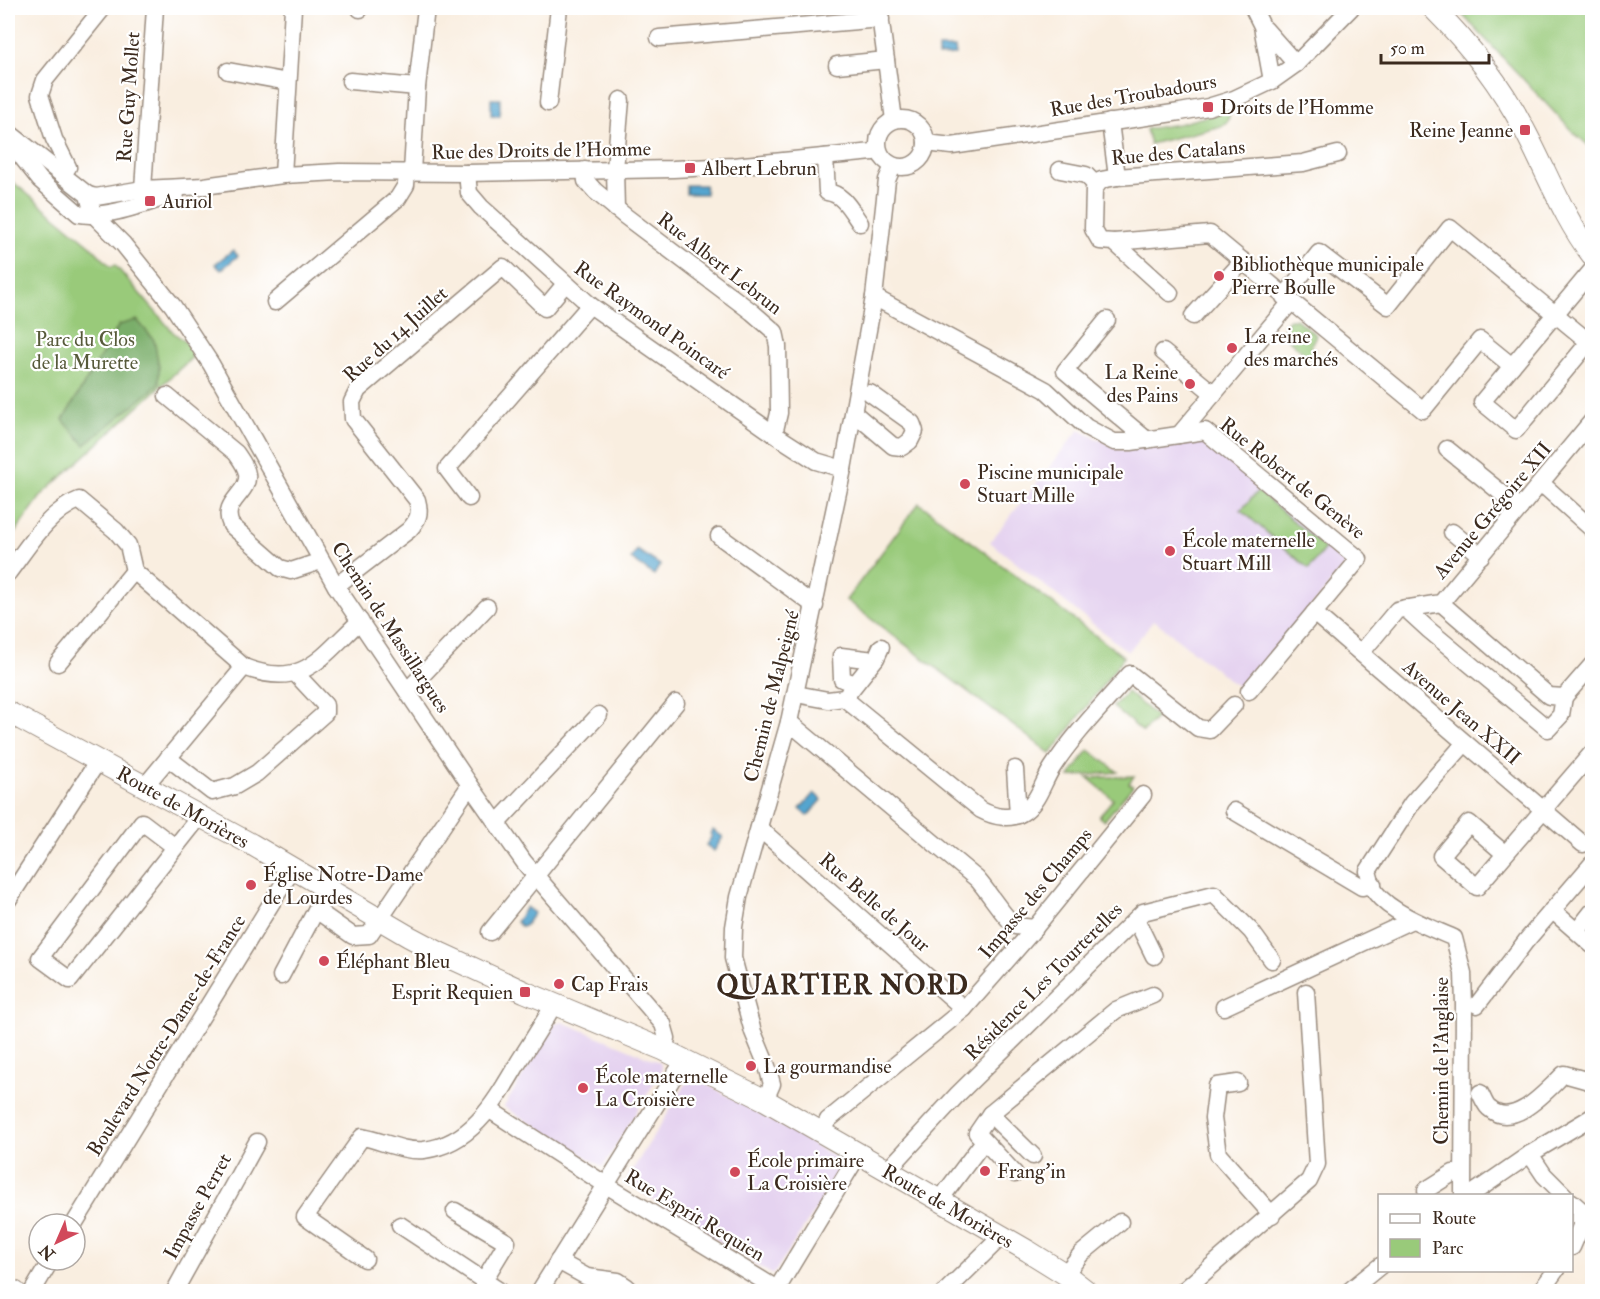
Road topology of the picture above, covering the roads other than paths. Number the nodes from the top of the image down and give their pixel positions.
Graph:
1 (104, 8) edge
2 (155, 8) edge
3 (293, 8) edge
4 (426, 8) edge
5 (559, 8) edge
6 (1253, 8) edge
7 (1352, 8) edge
8 (1433, 8) edge
9 (880, 13) edge
10 (1263, 26) junction
11 (659, 38) dead end
12 (886, 60) junction
13 (1296, 64) junction
14 (837, 65) dead end
15 (228, 71) dead end
16 (350, 81) dead end
17 (1272, 81) junction
18 (288, 82) junction
19 (417, 87) junction
20 (621, 100) dead end
21 (548, 103) dead end
22 (894, 120) junction
23 (1110, 122) junction
24 (8, 132) edge
25 (8, 139) edge
26 (926, 143) junction
27 (878, 149) junction
28 (1338, 154) dead end
29 (825, 157) junction
30 (893, 166) junction
31 (585, 170) junction
32 (615, 170) junction
33 (1060, 170) dead end
34 (409, 172) junction
35 (467, 173) junction
36 (63, 174) junction
37 (282, 175) junction
38 (1117, 177) junction
39 (1096, 185) junction
40 (204, 186) junction
41 (143, 189) junction
42 (88, 195) junction
43 (616, 209) junction
44 (93, 214) junction
45 (860, 223) dead end
46 (1114, 242) junction
47 (1593, 255) edge
48 (1243, 261) junction
49 (1593, 270) edge
50 (565, 284) junction
51 (1170, 293) dead end
52 (874, 297) junction
53 (1287, 299) junction
54 (275, 302) dead end
55 (590, 305) junction
56 (1556, 314) junction
57 (1193, 316) dead end
58 (1107, 320) dead end
59 (1163, 352) dead end
60 (1512, 366) junction
61 (870, 393) dead end
62 (1214, 394) junction
63 (167, 396) dead end
64 (854, 413) junction
65 (1593, 421) edge
66 (774, 434) junction
67 (1179, 435) junction
68 (1147, 440) junction
69 (1447, 449) dead end
70 (843, 469) junction
71 (1540, 483) junction
72 (469, 498) dead end
73 (1520, 508) junction
74 (1593, 529) edge
75 (1452, 532) dead end
76 (719, 536) dead end
77 (1481, 556) junction
78 (321, 561) junction
79 (134, 571) junction
80 (8, 573) edge
81 (336, 586) junction
82 (1442, 603) junction
83 (815, 606) junction
84 (487, 607) dead end
85 (1405, 608) junction
86 (1314, 612) junction
87 (360, 621) junction
88 (1361, 653) junction
89 (58, 663) dead end
90 (1593, 664) edge
91 (244, 667) junction
92 (295, 673) junction
93 (407, 691) junction
94 (850, 691) junction
95 (1249, 692) dead end
96 (796, 694) junction
97 (1564, 697) junction
98 (676, 703) dead end
99 (1234, 705) dead end
100 (8, 712) edge
101 (599, 715) dead end
102 (789, 722) junction
103 (1466, 742) junction
104 (1593, 753) edge
105 (168, 758) junction
106 (98, 761) junction
107 (1015, 769) dead end
108 (470, 785) junction
109 (145, 786) junction
110 (1143, 795) dead end
111 (1544, 810) junction
112 (1234, 811) dead end
113 (1018, 815) junction
114 (200, 816) junction
115 (497, 823) junction
116 (759, 828) junction
117 (1583, 844) dead end
118 (176, 847) junction
119 (1505, 854) dead end
120 (1593, 864) edge
121 (294, 868) junction
122 (536, 876) junction
123 (13, 880) edge
124 (1373, 884) junction
125 (330, 890) junction
126 (8, 900) edge
127 (316, 910) junction
128 (1552, 910) junction
129 (1593, 912) edge
130 (1136, 918) junction
131 (380, 920) junction
132 (1412, 920) junction
133 (1035, 928) junction
134 (1577, 931) junction
135 (490, 932) dead end
136 (1593, 945) edge
137 (1154, 956) dead end
138 (1272, 960) dead end
139 (281, 976) dead end
140 (1306, 992) dead end
141 (1153, 995) dead end
142 (554, 1004) junction
143 (1477, 1005) dead end
144 (1224, 1007) dead end
145 (964, 1009) junction
146 (664, 1050) junction
147 (684, 1060) junction
148 (1593, 1079) edge
149 (1238, 1083) dead end
150 (1480, 1093) dead end
151 (765, 1100) junction
152 (490, 1110) junction
153 (990, 1114) junction
154 (1593, 1117) edge
155 (820, 1132) junction
156 (984, 1141) junction
157 (257, 1142) dead end
158 (1530, 1154) junction
159 (858, 1155) junction
160 (1033, 1156) dead end
161 (887, 1171) junction
162 (1015, 1174) dead end
163 (1462, 1174) junction
164 (606, 1185) junction
165 (1426, 1190) dead end
166 (1463, 1194) edge
167 (1472, 1194) edge
168 (1563, 1194) edge
169 (939, 1201) junction
170 (1573, 1203) edge
171 (455, 1211) dead end
172 (81, 1212) edge
173 (1272, 1215) junction
174 (1120, 1222) dead end
175 (400, 1225) dead end
176 (1001, 1237) junction
177 (1573, 1245) edge
178 (365, 1259) dead end
179 (558, 1261) junction
180 (1378, 1268) edge
181 (44, 1272) edge
182 (1555, 1272) edge
183 (1065, 1274) junction
184 (483, 1280) junction
185 (627, 1287) dead end
186 (8, 1289) edge
187 (1084, 1290) edge
188 (15, 1292) edge
189 (32, 1292) edge
190 (174, 1292) edge
191 (501, 1292) edge
192 (539, 1292) edge
193 (945, 1292) edge
194 (1182, 1292) edge
195 (1348, 1292) edge
196 (1540, 1292) edge

1 - 36 street
2 - 41 street, Rue Guy Mollet
3 - 18 street
4 - 19 street
5 - 21 street
6 - 10 street
7 - 13 street, Rue des Troubadours
8 - 47 main road
9 - 11 street
9 - 12 street
10 - 13 street
10 - 17 street
12 - 14 street
12 - 22 street
13 - 17 street, Rue des Troubadours
15 - 18 street
16 - 19 street
17 - 23 street, Rue des Troubadours
18 - 37 street
19 - 34 street
20 - 32 street
22 - 26 street
22 - 27 street
23 - 26 street, Rue des Troubadours
23 - 38 street
24 - 36 street
25 - 44 street, Chemin de Massillargues
26 - 30 street
27 - 29 street, Rue des Droits de l'Homme
27 - 30 street
28 - 38 street, Rue des Catalans
29 - 32 street, Rue des Droits de l'Homme
29 - 45 street
30 - 52 street, Chemin de Malpeigné
31 - 32 street, Rue des Droits de l'Homme
31 - 35 street, Rue des Droits de l'Homme
31 - 43 street, Rue Albert Lebrun
32 - 43 street
33 - 39 street
34 - 35 street, Rue des Droits de l'Homme
34 - 37 street, Rue des Droits de l'Homme
34 - 54 street
35 - 50 street, Rue Raymond Poincaré
36 - 42 street
37 - 40 street, Rue des Droits de l'Homme
38 - 39 street, Rue des Catalans
39 - 46 street, Rue des Catalans
40 - 41 street, Rue des Droits de l'Homme
40 - 44 street, Rue des Droits de l'Homme
41 - 42 street, Rue des Droits de l'Homme
42 - 44 street
43 - 66 street, Rue Albert Lebrun
44 - 78 street, Chemin de Massillargues
46 - 48 street
46 - 51 street
48 - 53 street
48 - 57 street
49 - 56 street
50 - 55 street, Rue Raymond Poincaré
50 - 81 street, Rue du 14 Juillet
52 - 64 street, Chemin de Malpeigné
52 - 68 street, Rue Robert de Genève
53 - 56 street
53 - 60 street
53 - 62 street
55 - 66 street, Rue Raymond Poincaré
55 - 72 street
56 - 60 street
56 - 60 street
58 - 68 street
59 - 62 street
61 - 64 street
62 - 67 street
63 - 78 street
64 - 70 street, Chemin de Malpeigné
65 - 71 street, Avenue Grégoire XII
66 - 70 street, Rue Raymond Poincaré
67 - 68 street, Rue Robert de Genève
67 - 86 street, Rue Robert de Genève
69 - 73 street
70 - 83 street, Chemin de Malpeigné
71 - 73 street, Avenue Grégoire XII
71 - 74 street
73 - 77 street, Avenue Grégoire XII
75 - 77 street
76 - 83 street
77 - 82 street, Avenue Grégoire XII
78 - 81 street, Chemin de Massillargues
79 - 80 street
79 - 89 street
79 - 91 street
81 - 87 street, Chemin de Massillargues
82 - 85 street, Avenue Grégoire XII
82 - 97 street
83 - 96 street, Chemin de Malpeigné
84 - 93 street
85 - 88 street
85 - 97 street
86 - 88 street, Avenue Jean XXII
86 - 95 street, Rue Robert de Genève
87 - 92 street
87 - 93 street, Chemin de Massillargues
88 - 103 street, Avenue Jean XXII
90 - 97 street
91 - 92 street
91 - 105 street
92 - 105 street
93 - 108 street, Chemin de Massillargues
94 - 94 street
94 - 96 street
94 - 113 street
96 - 102 street, Chemin de Malpeigné
98 - 122 street
99 - 113 street
100 - 106 main road, Route de Morières
101 - 115 street
102 - 116 street, Chemin de Malpeigné
102 - 133 street
103 - 111 street, Avenue Jean XXII
103 - 124 street
104 - 111 street
105 - 109 street
106 - 109 main road, Route de Morières
106 - 123 street
107 - 113 street
108 - 115 street, Chemin de Massillargues
108 - 131 street
109 - 114 main road, Route de Morières
110 - 133 street, Impasse des Champs
111 - 117 street, Avenue Jean XXII
111 - 119 street
112 - 124 street
114 - 118 street
114 - 121 main road, Route de Morières
115 - 122 street, Chemin de Massillargues
116 - 145 street, Rue Belle de Jour
116 - 151 street, Chemin de Malpeigné
118 - 118 street
120 - 128 street
121 - 125 main road, Route de Morières
121 - 172 street, Boulevard Notre-Dame-de-France
122 - 135 street
122 - 146 street, Chemin de Massillargues
123 - 126 street
124 - 132 street, Chemin de l'Anglaise
125 - 127 street
125 - 131 main road, Route de Morières
127 - 131 street
127 - 139 street
128 - 134 street
128 - 143 street
129 - 134 street
130 - 137 street
130 - 138 street, Résidence Les Tourterelles
130 - 161 street, Résidence Les Tourterelles
131 - 142 main road, Route de Morières
132 - 144 street
132 - 163 street, Chemin de l'Anglaise
133 - 145 street, Impasse des Champs
134 - 136 street
140 - 173 street
141 - 153 street
142 - 146 main road, Route de Morières
142 - 152 street
145 - 155 street, Impasse des Champs
146 - 147 main road, Route de Morières
147 - 151 main road, Route de Morières
147 - 164 street
148 - 150 street
149 - 173 street
151 - 155 main road, Route de Morières
152 - 164 street, Rue Esprit Requien
152 - 178 street
153 - 156 street
153 - 160 street
154 - 158 street
155 - 159 main road, Route de Morières
156 - 162 street
156 - 169 street
157 - 190 street, Impasse Perret
158 - 167 street
158 - 168 street
159 - 161 main road, Route de Morières
159 - 164 street, Rue Esprit Requien
161 - 169 main road, Route de Morières
163 - 165 street
163 - 166 street, Chemin de l'Anglaise
164 - 179 street
169 - 176 main road, Route de Morières
170 - 177 street
171 - 184 street
173 - 194 street
174 - 183 street
175 - 184 street
176 - 183 main road, Route de Morières
176 - 193 street
179 - 185 street
179 - 192 street
180 - 195 street
181 - 189 street
182 - 196 street
183 - 187 main road, Route de Morières
184 - 191 street
186 - 188 main road

